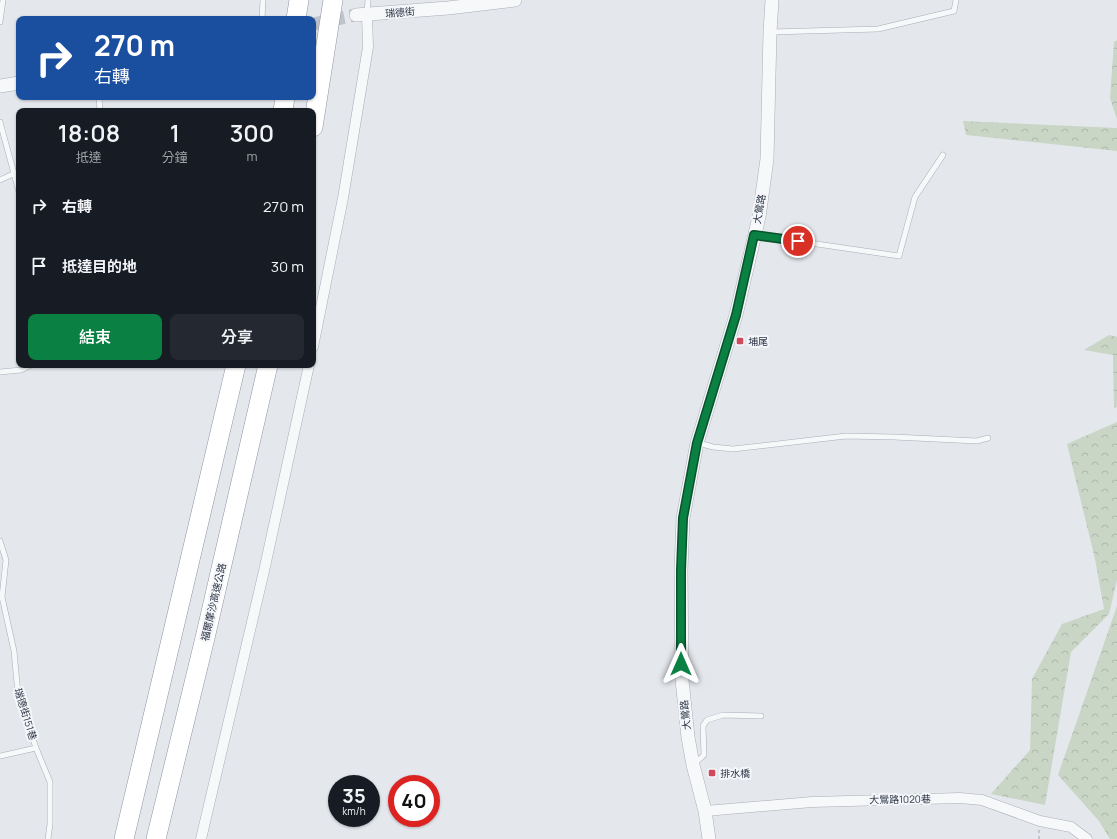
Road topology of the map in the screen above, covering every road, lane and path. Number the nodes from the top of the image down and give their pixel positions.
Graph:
1 (3, 0) edge
2 (263, 0) edge
3 (299, 0) edge
4 (333, 0) edge
5 (368, 0) edge
6 (515, 0) edge
7 (772, 0) edge
8 (956, 0) edge
9 (362, 15) junction
10 (262, 16) edge
11 (296, 16) edge
12 (0, 22) edge
13 (770, 32) junction
14 (16, 83) edge
15 (0, 86) edge
16 (316, 108) edge
17 (0, 122) edge
18 (943, 155) dead end
19 (13, 174) junction
20 (0, 180) edge
21 (16, 183) edge
22 (754, 235) junction
23 (316, 332) edge
24 (25, 368) edge
25 (235, 368) edge
26 (267, 368) edge
27 (308, 368) edge
28 (0, 372) edge
29 (988, 438) dead end
30 (697, 443) junction
31 (0, 541) edge
32 (1, 597) edge
33 (761, 716) dead end
34 (36, 748) junction
35 (0, 756) edge
36 (693, 765) junction
37 (705, 811) junction
38 (48, 839) edge
39 (124, 839) edge
40 (156, 839) edge
41 (201, 839) edge
42 (709, 839) edge
43 (1087, 839) edge

1 - 12 lane
2 - 10 lane
3 - 11 highway
4 - 16 highway
5 - 9 lane
6 - 9 street, 瑞德街
7 - 13 street, 大鶯路
8 - 13 lane
9 - 23 street
13 - 22 street, 大鶯路
14 - 15 street
17 - 19 lane
18 - 22 lane
19 - 20 lane
19 - 21 lane
22 - 30 street, 大鶯路
24 - 28 lane
25 - 39 highway
26 - 40 highway, 福爾摩沙高速公路
27 - 41 street
29 - 30 lane
30 - 36 street, 大鶯路
31 - 32 lane, 瑞德街151巷
32 - 34 lane, 瑞德街151巷
33 - 36 lane
34 - 35 lane
34 - 38 lane, 瑞德街151巷
36 - 37 street, 大鶯路
37 - 42 street, 大鶯路
37 - 43 street, 大鶯路1020巷

